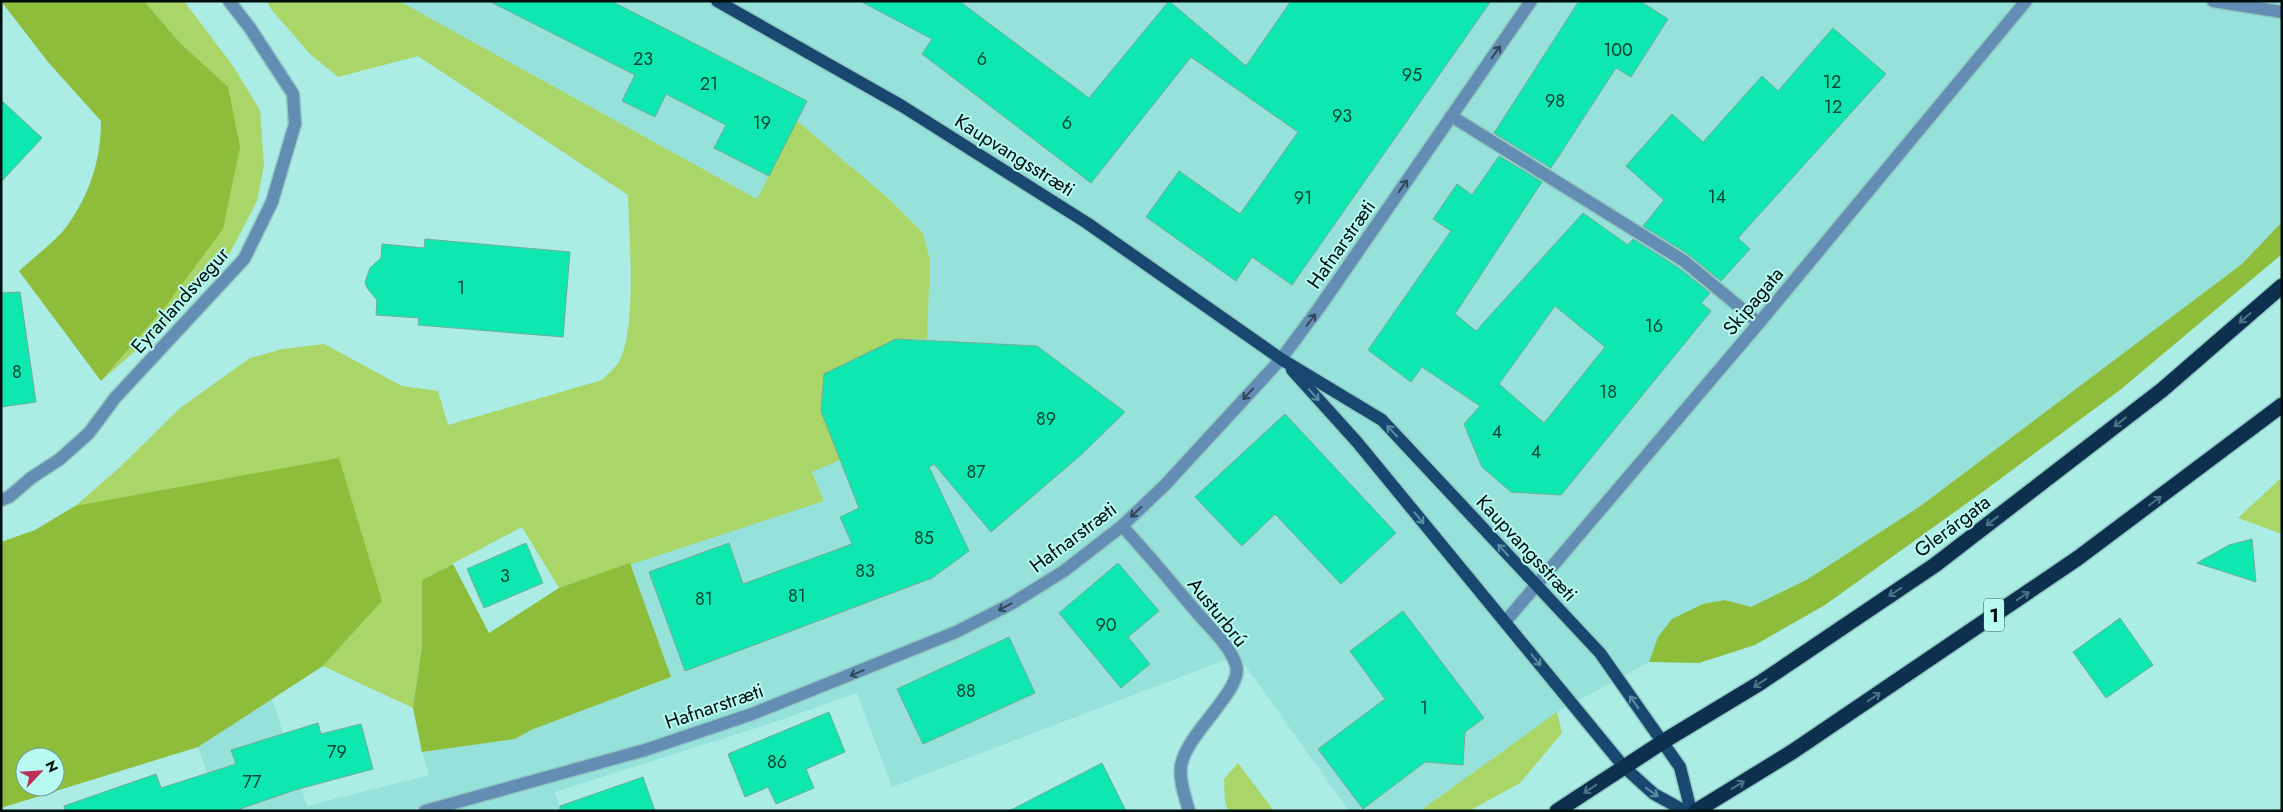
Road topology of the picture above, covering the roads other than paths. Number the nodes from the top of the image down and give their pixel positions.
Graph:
1 (229, 1) edge
2 (717, 1) edge
3 (1531, 1) edge
4 (2026, 1) edge
5 (2213, 1) edge
6 (2282, 12) edge
7 (1451, 116) junction
8 (2282, 286) edge
9 (1759, 323) junction
10 (1282, 358) junction
11 (2282, 405) edge
12 (1, 500) edge
13 (1122, 526) junction
14 (1536, 586) junction
15 (1505, 622) junction
16 (1664, 741) junction
17 (1624, 767) junction
18 (425, 811) edge
19 (1189, 811) edge
20 (1557, 811) edge
21 (1685, 811) edge
22 (1690, 811) edge
23 (1696, 811) edge

1 - 12 street, Eyrarlandsvegur
2 - 10 main road, Kaupvangsstræti
7 -> 3 street, Hafnarstræti
4 - 9 street, Skipagata
5 - 6 street
7 - 9 street
10 -> 7 street, Hafnarstræti
8 -> 16 highway, Glerárgata
9 - 14 street, Skipagata
10 -> 13 street, Hafnarstræti
14 -> 10 main road, Kaupvangsstræti
10 -> 15 main road, Kaupvangsstræti
23 -> 11 highway, 1
13 -> 18 street, Hafnarstræti
13 - 19 street, Austurbrú
14 - 15 street, Skipagata
16 -> 14 main road, Kaupvangsstræti
15 -> 17 main road, Kaupvangsstræti
16 - 17 highway, Glerárgata
16 - 22 main road, Kaupvangsstræti
17 -> 20 highway, Glerárgata
17 -> 21 main road, Kaupvangsstræti

